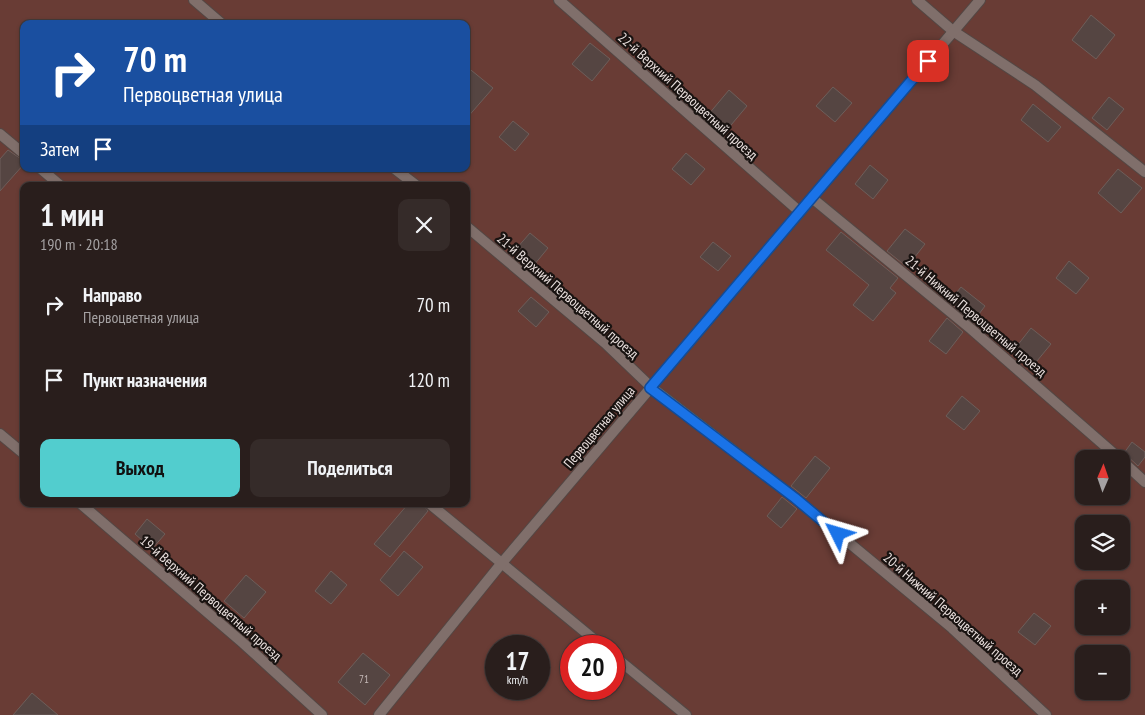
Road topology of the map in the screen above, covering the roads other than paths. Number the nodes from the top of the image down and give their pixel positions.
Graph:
1 (194, 0) edge
2 (559, 0) edge
3 (917, 0) edge
4 (980, 0) edge
5 (217, 20) edge
6 (953, 31) junction
7 (0, 134) edge
8 (20, 151) edge
9 (45, 172) edge
10 (399, 172) edge
11 (1145, 172) edge
12 (56, 182) edge
13 (411, 182) edge
14 (812, 198) junction
15 (800, 212) junction
16 (470, 229) edge
17 (650, 388) junction
18 (0, 434) edge
19 (1111, 450) edge
20 (20, 451) edge
21 (1130, 468) edge
22 (1145, 482) edge
23 (84, 507) edge
24 (434, 507) edge
25 (501, 564) junction
26 (588, 635) edge
27 (625, 665) edge
28 (322, 715) edge
29 (379, 715) edge
30 (686, 715) edge
31 (1046, 715) edge

1 - 5 lane
2 - 15 lane, 22-й Верхний Первоцветный проезд
3 - 6 lane
4 - 6 lane, Первоцветная улица
6 - 11 lane
6 - 14 lane, Первоцветная улица
7 - 8 lane
9 - 12 lane
10 - 13 lane
14 - 15 lane, Первоцветная улица
14 - 19 lane, 21-й Нижний Первоцветный проезд
15 - 17 lane, Первоцветная улица
16 - 17 lane, 21-й Верхний Первоцветный проезд
17 - 25 lane, Первоцветная улица
17 - 31 lane, 20-й Нижний Первоцветный проезд
18 - 20 lane
21 - 22 lane, 21-й Нижний Первоцветный проезд
23 - 28 lane, 19-й Верхний Первоцветный проезд
24 - 25 lane
25 - 26 lane
25 - 29 lane, Первоцветная улица
27 - 30 lane

